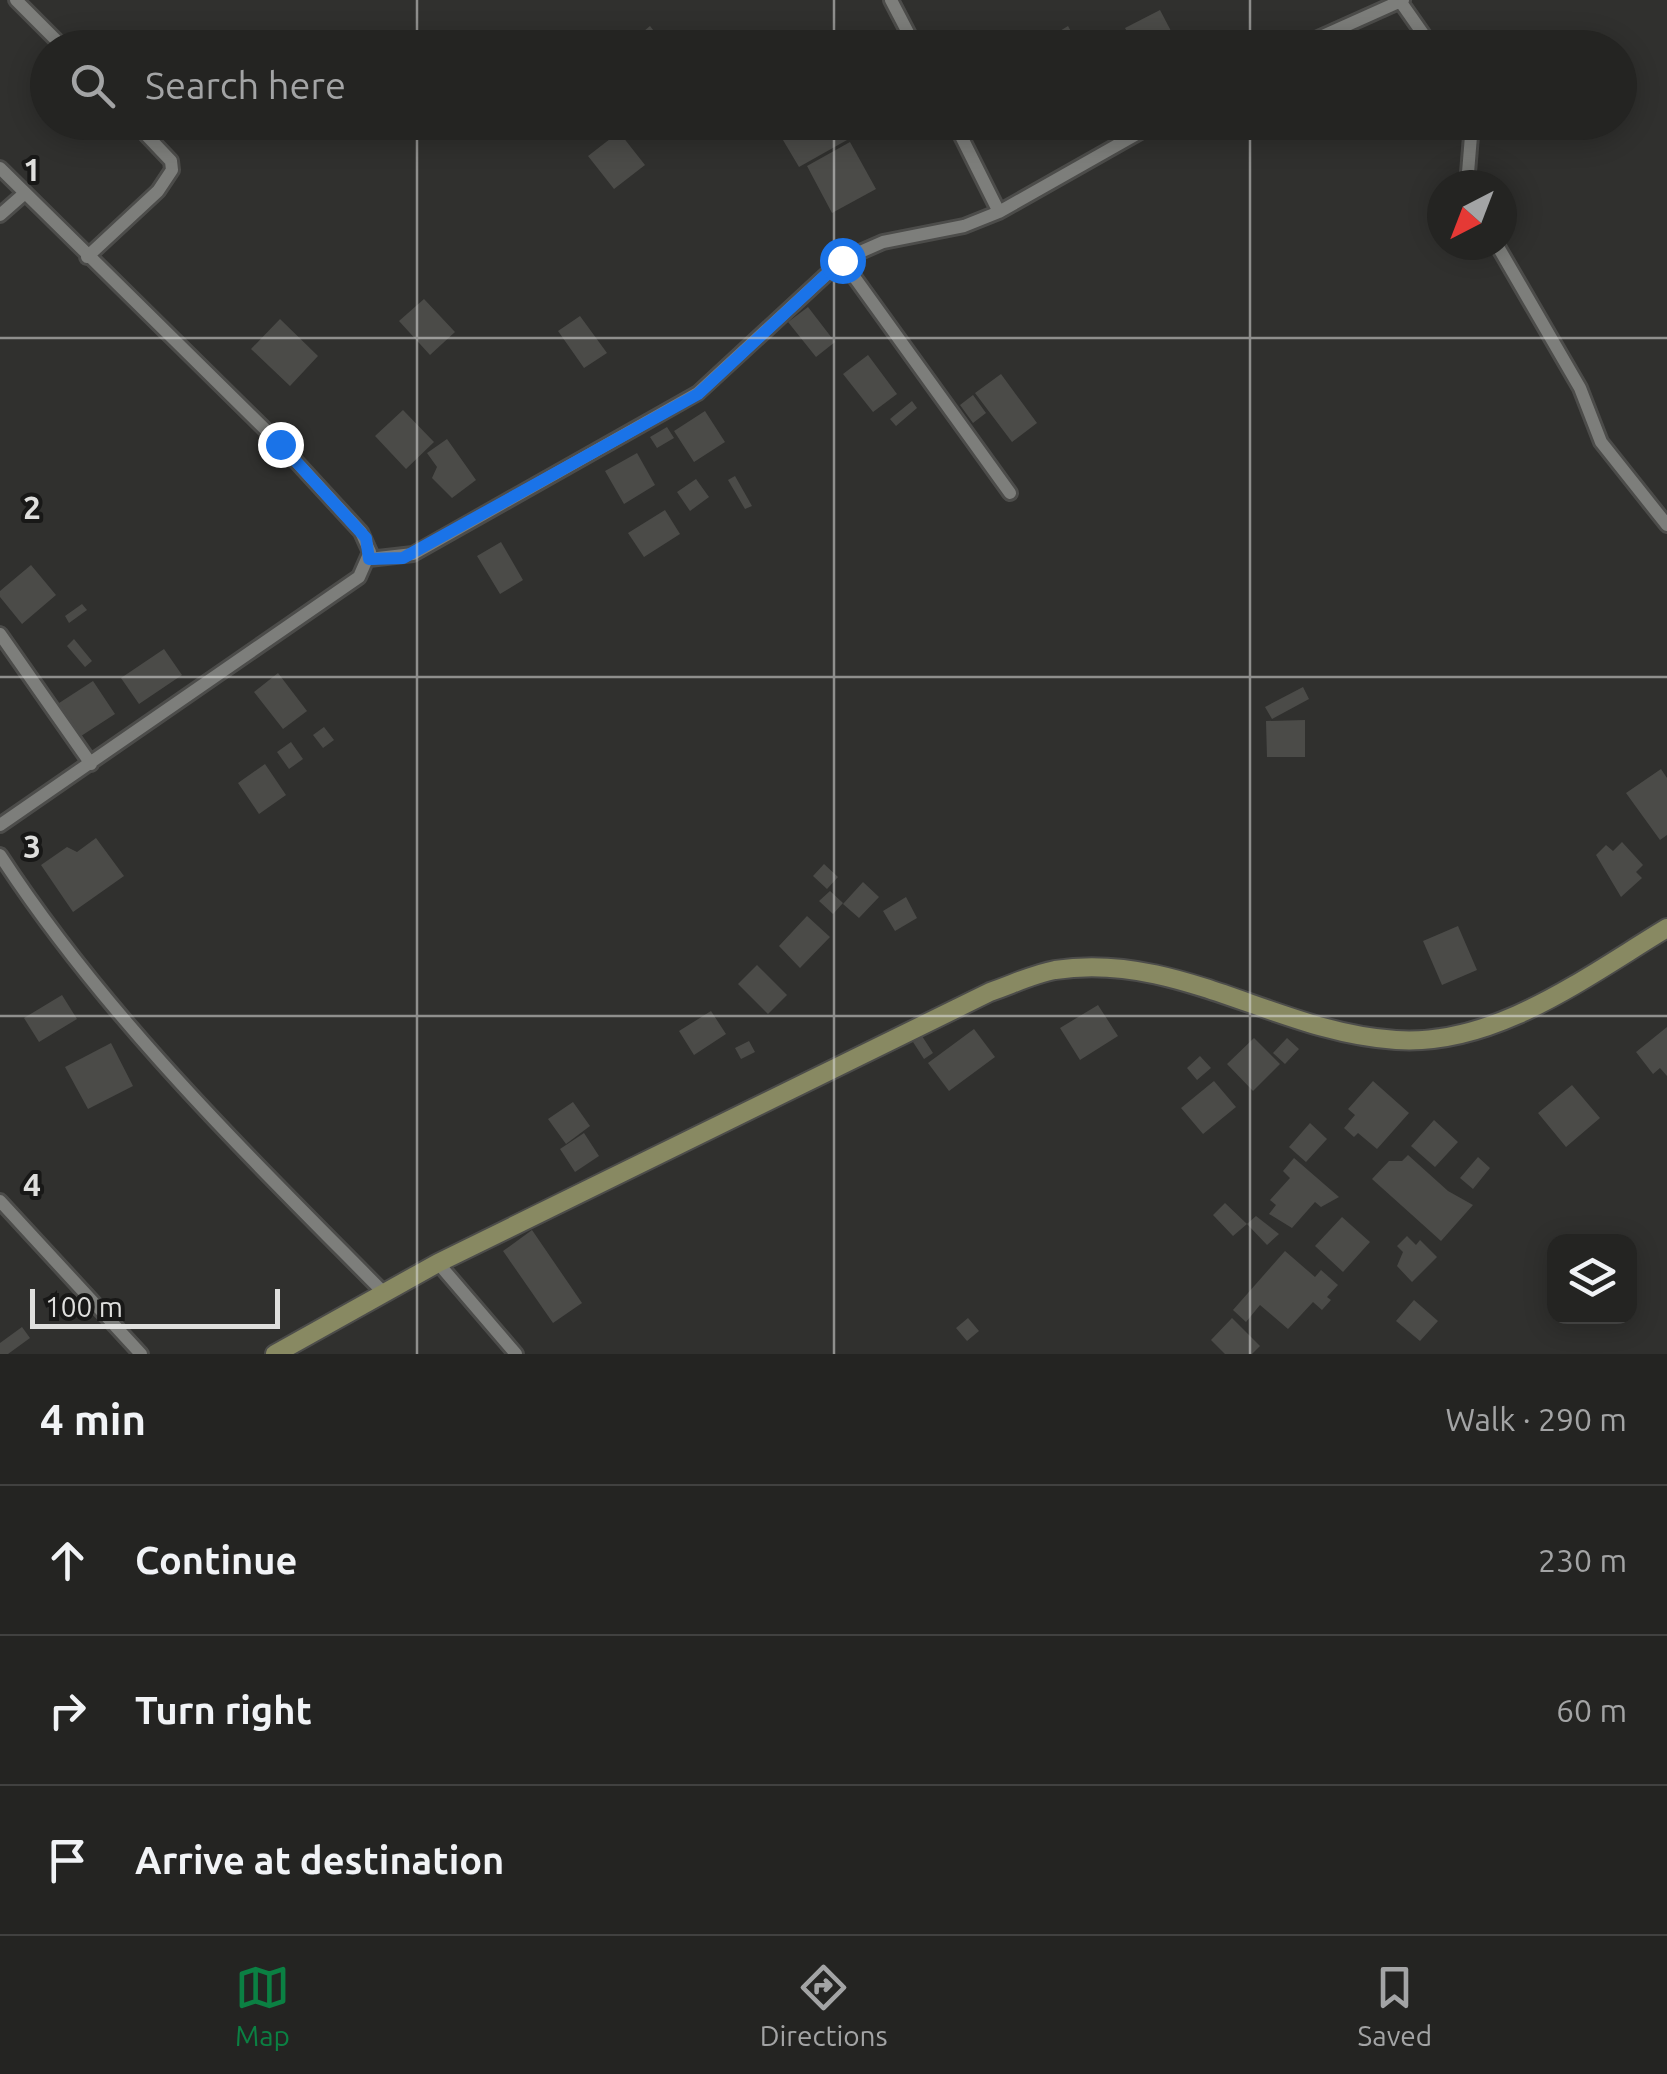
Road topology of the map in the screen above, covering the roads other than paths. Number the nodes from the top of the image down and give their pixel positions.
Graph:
1 (16, 0) edge
2 (891, 0) edge
3 (1402, 1) edge
4 (46, 30) edge
5 (907, 30) edge
6 (1337, 30) edge
7 (1421, 30) edge
8 (151, 140) edge
9 (963, 140) edge
10 (1126, 140) edge
11 (1471, 140) edge
12 (0, 168) edge
13 (1468, 170) edge
14 (25, 193) junction
15 (1000, 212) junction
16 (0, 215) edge
17 (87, 258) junction
18 (842, 260) junction
19 (1507, 260) edge
20 (1010, 493) dead end
21 (1667, 525) edge
22 (369, 559) junction
23 (0, 634) edge
24 (91, 764) junction
25 (0, 825) edge
26 (0, 854) edge
27 (1667, 928) edge
28 (0, 1201) edge
29 (438, 1264) junction
30 (384, 1294) junction
31 (141, 1354) edge
32 (275, 1354) edge
33 (516, 1354) edge

1 - 4 street
2 - 5 street
3 - 6 street
3 - 7 street
8 - 17 street
9 - 15 street
10 - 15 street
11 - 13 street
12 - 14 street
14 - 16 street
14 - 17 street
15 - 18 street
17 - 22 street
18 - 20 street
18 - 22 street
19 - 21 street
22 - 24 street
23 - 24 street
24 - 25 street
26 - 30 street
27 - 29 street
28 - 31 street
29 - 30 street
29 - 33 street
30 - 32 street

